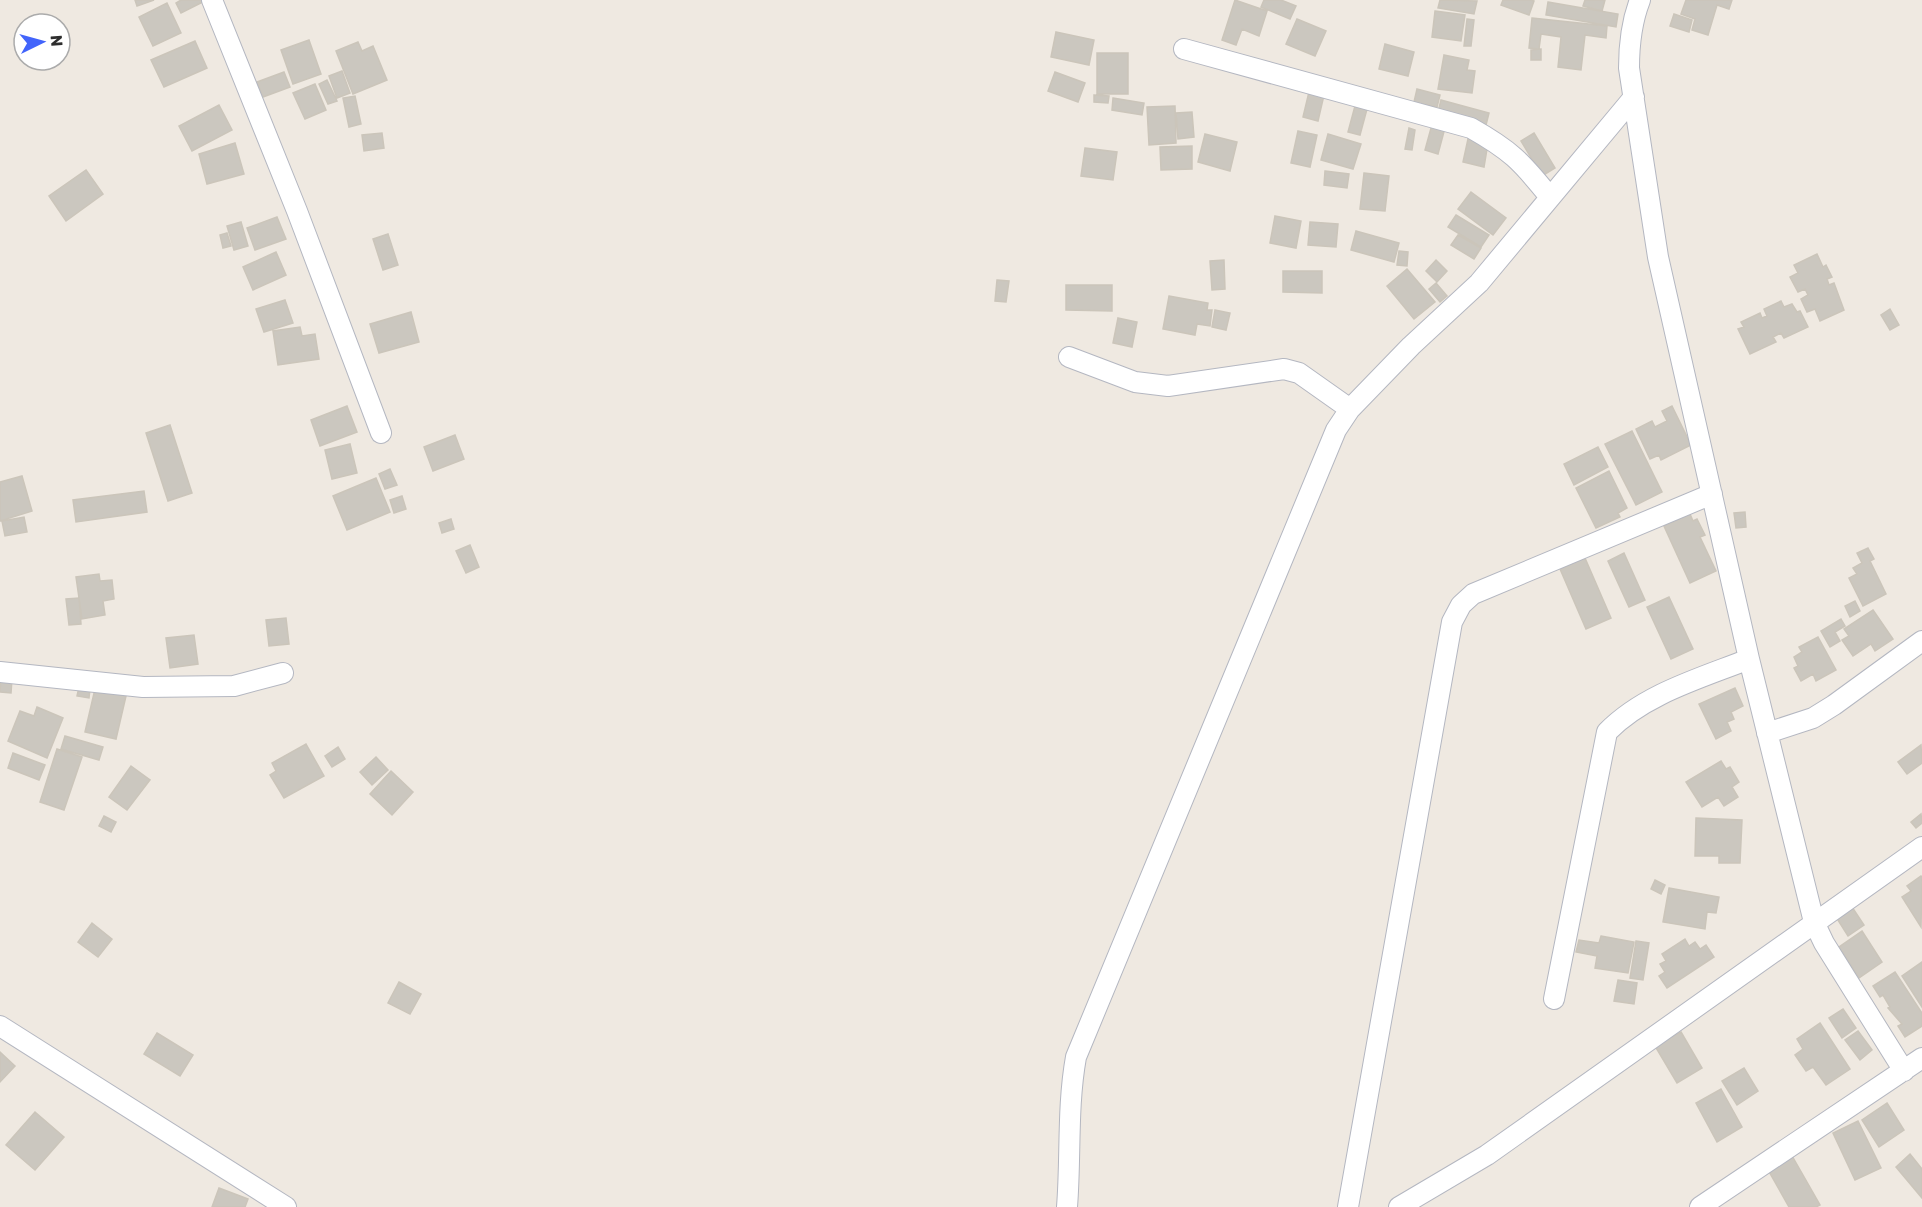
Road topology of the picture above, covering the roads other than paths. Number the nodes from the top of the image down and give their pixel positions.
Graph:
1 (212, 0) edge
2 (1640, 0) edge
3 (1184, 49) dead end
4 (1634, 97) junction
5 (1549, 196) junction
6 (1069, 357) dead end
7 (1350, 409) junction
8 (381, 433) dead end
9 (1712, 494) junction
10 (1922, 641) edge
11 (1749, 658) junction
12 (0, 672) edge
13 (283, 673) dead end
14 (1767, 733) junction
15 (1922, 847) edge
16 (1814, 922) junction
17 (1554, 999) dead end
18 (0, 1026) edge
19 (1922, 1058) edge
20 (1904, 1071) junction
21 (286, 1207) edge
22 (1067, 1207) edge
23 (1348, 1207) edge
24 (1399, 1207) edge
25 (1700, 1207) edge

1 - 8 street
2 - 4 street
3 - 5 street
4 - 5 street
4 - 9 street
5 - 7 street
6 - 7 street
7 - 22 street
9 - 11 street
9 - 23 street
10 - 14 street
11 - 14 street
11 - 17 street
12 - 13 street
14 - 16 street
15 - 16 street
16 - 20 street
16 - 24 street
18 - 21 street
19 - 20 street
20 - 25 street

